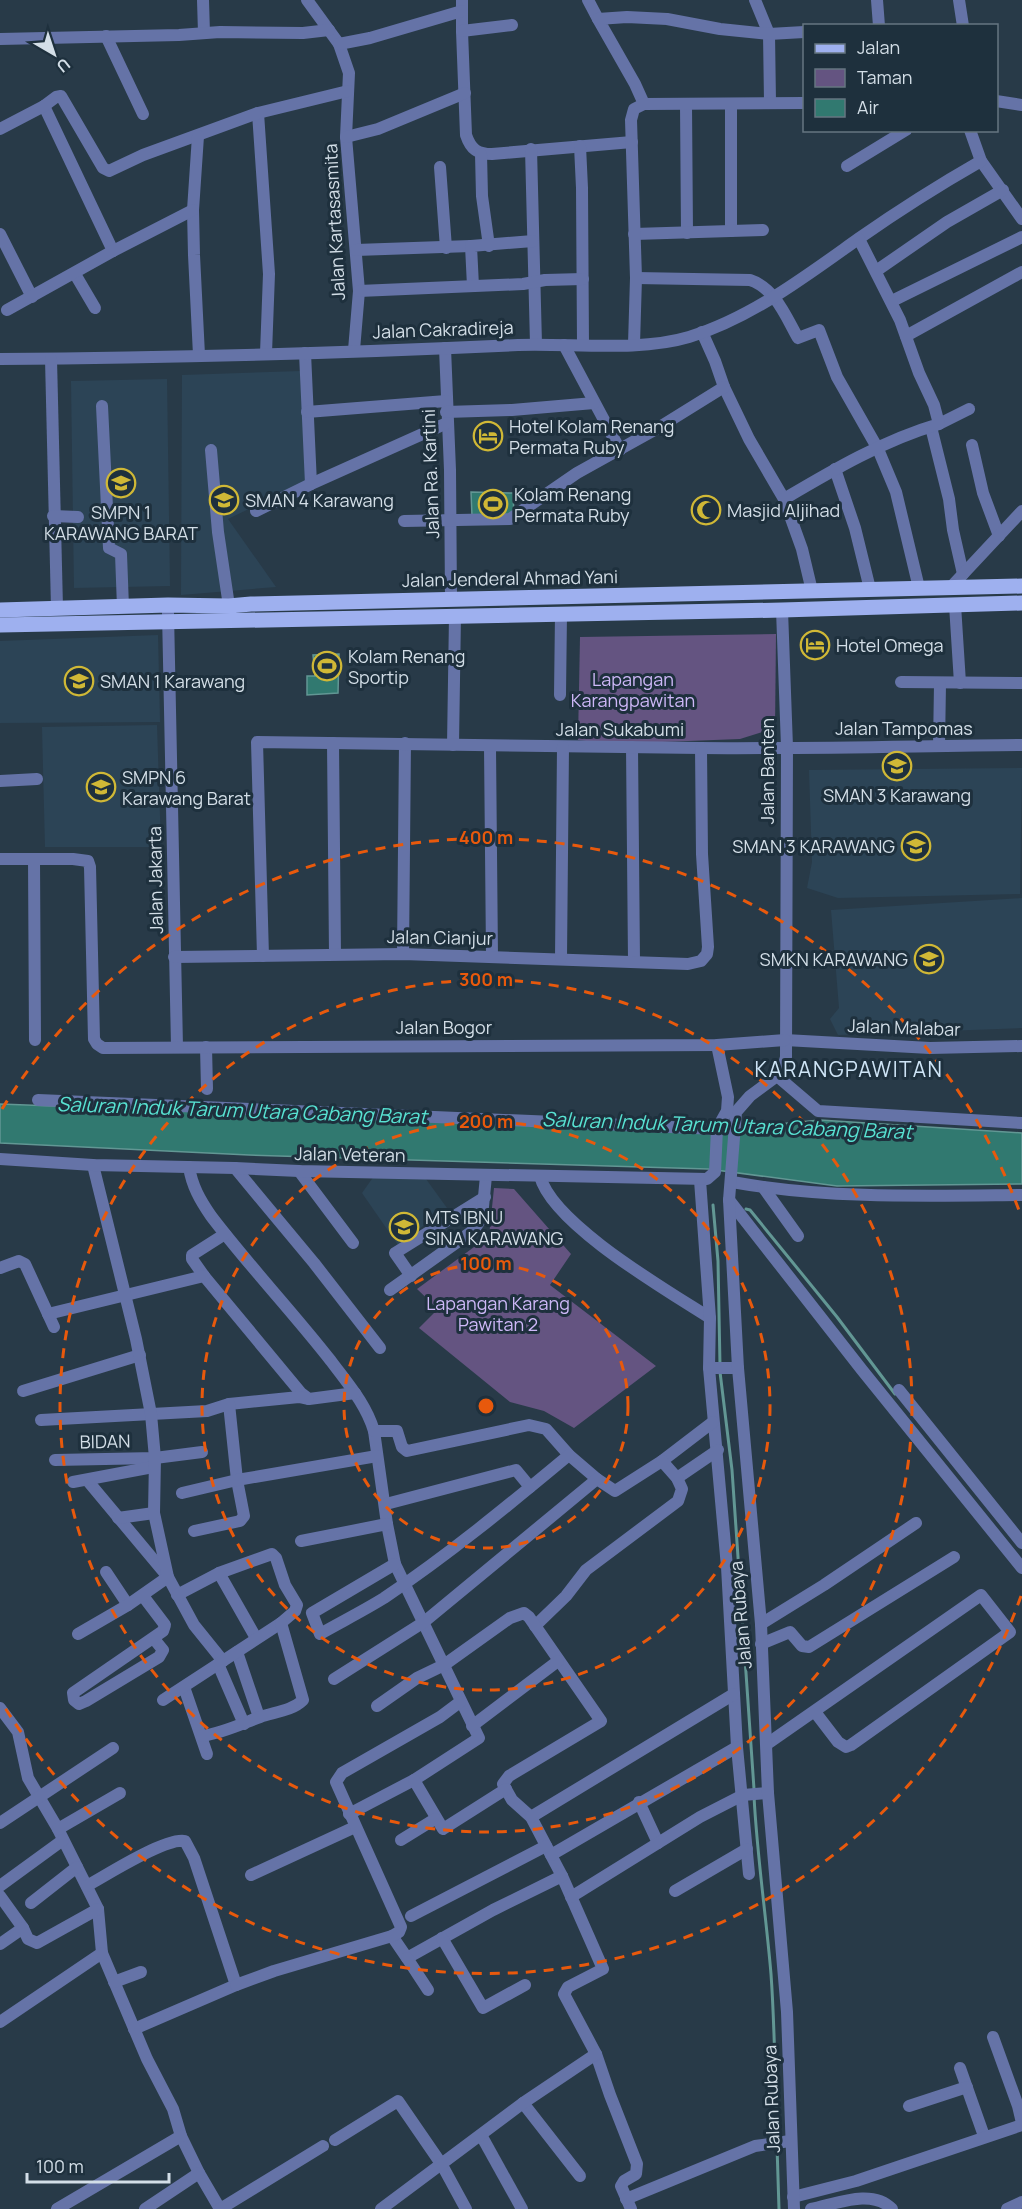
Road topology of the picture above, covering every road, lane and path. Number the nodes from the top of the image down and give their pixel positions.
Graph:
1 (203, 0) edge
2 (307, 0) edge
3 (588, 0) edge
4 (755, 0) edge
5 (877, 0) edge
6 (959, 0) edge
7 (462, 5) edge
8 (598, 19) junction
9 (879, 24) edge
10 (963, 24) edge
11 (512, 25) dead end
12 (329, 30) junction
13 (462, 31) junction
14 (803, 32) edge
15 (204, 33) junction
16 (769, 34) junction
17 (2, 35) edge
18 (106, 36) junction
19 (339, 44) junction
20 (348, 91) junction
21 (465, 93) junction
22 (998, 101) edge
23 (770, 102) junction
24 (803, 103) edge
25 (644, 104) junction
26 (731, 104) junction
27 (686, 105) junction
28 (1022, 105) edge
29 (44, 106) junction
30 (258, 113) junction
31 (143, 114) dead end
32 (0, 129) edge
33 (903, 132) edge
34 (971, 132) edge
35 (198, 136) junction
36 (346, 137) junction
37 (632, 142) junction
38 (580, 146) junction
39 (531, 149) junction
40 (481, 154) junction
41 (981, 160) junction
42 (847, 166) dead end
43 (440, 167) dead end
44 (1003, 190) junction
45 (193, 210) junction
46 (1022, 219) edge
47 (763, 230) dead end
48 (731, 231) junction
49 (687, 233) junction
50 (0, 234) edge
51 (634, 234) junction
52 (1022, 237) edge
53 (858, 239) junction
54 (533, 241) junction
55 (471, 246) junction
56 (489, 246) junction
57 (446, 248) junction
58 (356, 250) junction
59 (113, 251) junction
60 (876, 271) junction
61 (1022, 272) edge
62 (75, 274) junction
63 (636, 278) junction
64 (583, 279) junction
65 (534, 283) junction
66 (473, 286) junction
67 (358, 291) junction
68 (774, 296) junction
69 (32, 297) junction
70 (892, 301) junction
71 (95, 308) dead end
72 (7, 310) dead end
73 (702, 332) junction
74 (906, 336) junction
75 (536, 344) junction
76 (634, 344) junction
77 (564, 345) junction
78 (583, 345) junction
79 (445, 348) junction
80 (354, 350) junction
81 (266, 353) junction
82 (305, 353) junction
83 (200, 355) junction
84 (0, 359) edge
85 (51, 359) junction
86 (724, 387) junction
87 (594, 403) junction
88 (102, 406) dead end
89 (969, 409) dead end
90 (308, 412) junction
91 (446, 412) junction
92 (935, 425) junction
93 (972, 445) dead end
94 (878, 448) junction
95 (211, 450) dead end
96 (620, 450) junction
97 (835, 469) junction
98 (311, 484) junction
99 (784, 499) junction
100 (256, 511) dead end
101 (1022, 511) edge
102 (53, 516) junction
103 (78, 517) dead end
104 (450, 520) junction
105 (404, 521) dead end
106 (999, 536) junction
107 (963, 573) junction
108 (1022, 586) edge
109 (919, 588) junction
110 (950, 588) junction
111 (870, 589) junction
112 (812, 591) junction
113 (451, 599) junction
114 (1022, 603) edge
115 (955, 605) junction
116 (229, 606) junction
117 (123, 607) junction
118 (57, 608) junction
119 (0, 610) edge
120 (782, 610) junction
121 (168, 613) junction
122 (561, 614) junction
123 (455, 615) junction
124 (0, 625) edge
125 (902, 682) dead end
126 (960, 683) junction
127 (1022, 683) edge
128 (940, 684) junction
129 (560, 694) dead end
130 (333, 743) junction
131 (405, 743) junction
132 (453, 745) junction
133 (1022, 745) edge
134 (939, 746) junction
135 (490, 747) junction
136 (563, 747) junction
137 (632, 747) junction
138 (786, 747) junction
139 (701, 748) junction
140 (38, 779) dead end
141 (0, 781) edge
142 (0, 859) edge
143 (34, 859) junction
144 (335, 954) junction
145 (404, 954) junction
146 (263, 956) junction
147 (492, 956) junction
148 (174, 957) junction
149 (561, 958) junction
150 (634, 961) junction
151 (36, 1040) dead end
152 (785, 1040) junction
153 (717, 1045) junction
154 (1022, 1046) edge
155 (177, 1047) junction
156 (206, 1047) junction
157 (777, 1076) junction
158 (207, 1089) dead end
159 (38, 1100) dead end
160 (1022, 1123) edge
161 (717, 1129) junction
162 (0, 1160) edge
163 (93, 1165) junction
164 (189, 1167) junction
165 (236, 1167) junction
166 (299, 1171) junction
167 (486, 1176) junction
168 (540, 1176) junction
169 (732, 1178) junction
170 (700, 1180) junction
171 (764, 1187) junction
172 (1022, 1195) edge
173 (485, 1197) junction
174 (729, 1200) junction
175 (225, 1234) junction
176 (798, 1236) dead end
177 (353, 1243) dead end
178 (0, 1268) edge
179 (204, 1276) junction
180 (411, 1276) junction
181 (390, 1290) dead end
182 (126, 1296) junction
183 (48, 1314) junction
184 (710, 1318) junction
185 (54, 1326) dead end
186 (380, 1348) dead end
187 (140, 1355) junction
188 (711, 1368) junction
189 (734, 1368) junction
190 (23, 1390) dead end
191 (899, 1390) dead end
192 (355, 1393) junction
193 (309, 1399) junction
194 (229, 1404) junction
195 (151, 1414) junction
196 (41, 1420) dead end
197 (713, 1422) junction
198 (374, 1431) junction
199 (718, 1450) junction
200 (202, 1452) dead end
201 (569, 1455) junction
202 (377, 1456) junction
203 (55, 1460) dead end
204 (662, 1461) junction
205 (154, 1462) junction
206 (677, 1478) junction
207 (597, 1479) junction
208 (87, 1480) junction
209 (237, 1480) junction
210 (74, 1482) dead end
211 (530, 1487) junction
212 (182, 1493) dead end
213 (386, 1504) junction
214 (154, 1513) junction
215 (118, 1518) junction
216 (916, 1523) dead end
217 (387, 1524) junction
218 (194, 1532) dead end
219 (301, 1541) dead end
220 (1022, 1543) edge
221 (954, 1557) dead end
222 (395, 1564) junction
223 (1022, 1568) edge
224 (106, 1572) dead end
225 (219, 1574) junction
226 (168, 1577) junction
227 (405, 1583) junction
228 (177, 1595) junction
229 (142, 1596) junction
230 (128, 1605) junction
231 (280, 1623) junction
232 (424, 1623) junction
233 (761, 1624) junction
234 (535, 1626) junction
235 (78, 1634) dead end
236 (256, 1638) junction
237 (154, 1639) junction
238 (761, 1644) junction
239 (237, 1652) junction
240 (558, 1661) junction
241 (220, 1662) junction
242 (444, 1665) junction
243 (334, 1679) dead end
244 (184, 1688) junction
245 (734, 1694) junction
246 (163, 1700) dead end
247 (460, 1702) junction
248 (377, 1706) dead end
249 (0, 1708) edge
250 (815, 1712) junction
251 (259, 1717) junction
252 (244, 1724) junction
253 (472, 1726) junction
254 (202, 1737) junction
255 (767, 1744) junction
256 (737, 1747) junction
257 (113, 1748) dead end
258 (207, 1754) dead end
259 (414, 1780) junction
260 (506, 1789) junction
261 (120, 1793) dead end
262 (765, 1794) junction
263 (745, 1795) junction
264 (38, 1796) junction
265 (639, 1802) junction
266 (349, 1814) junction
267 (531, 1817) junction
268 (435, 1819) junction
269 (0, 1823) edge
270 (355, 1827) junction
271 (61, 1835) junction
272 (401, 1840) dead end
273 (658, 1843) junction
274 (747, 1849) junction
275 (548, 1850) junction
276 (78, 1868) junction
277 (749, 1874) dead end
278 (252, 1875) dead end
279 (562, 1876) junction
280 (0, 1886) edge
281 (87, 1886) junction
282 (675, 1891) dead end
283 (0, 1896) edge
284 (571, 1897) junction
285 (31, 1903) dead end
286 (98, 1909) junction
287 (411, 1916) dead end
288 (23, 1928) junction
289 (392, 1936) junction
290 (442, 1938) junction
291 (0, 1944) edge
292 (102, 1953) junction
293 (407, 1958) junction
294 (141, 1972) dead end
295 (114, 1982) junction
296 (236, 1985) junction
297 (525, 1985) dead end
298 (428, 1990) dead end
299 (0, 2022) edge
300 (134, 2029) junction
301 (993, 2037) dead end
302 (596, 2054) junction
303 (960, 2068) dead end
304 (967, 2087) junction
305 (523, 2103) junction
306 (909, 2106) dead end
307 (1022, 2124) edge
308 (481, 2135) junction
309 (181, 2136) junction
310 (984, 2136) junction
311 (335, 2140) dead end
312 (787, 2142) junction
313 (323, 2146) dead end
314 (442, 2165) junction
315 (199, 2173) junction
316 (580, 2176) dead end
317 (1022, 2202) edge
318 (794, 2203) edge
319 (629, 2204) edge
320 (57, 2209) edge
321 (145, 2209) edge
322 (220, 2209) edge
323 (381, 2209) edge
324 (466, 2209) edge
325 (522, 2209) edge
326 (811, 2209) edge
327 (892, 2209) edge
328 (1007, 2209) edge

1 - 15 street
2 - 12 street, Jalan Kartasasmita
3 - 8 street
4 - 16 street
5 - 9 street
6 - 10 street
7 - 13 street
7 - 19 street
8 - 16 street
8 - 25 street
11 - 13 street
12 - 15 street
12 - 19 street, Jalan Kartasasmita
13 - 21 street
14 - 16 street
15 - 18 street
16 - 23 street
17 - 18 street
18 - 31 street
19 - 20 street, Jalan Kartasasmita
20 - 30 street
20 - 36 street, Jalan Kartasasmita
21 - 36 street
21 - 40 street
22 - 28 street
23 - 24 street
23 - 26 street
25 - 27 street
25 - 37 street
26 - 27 street
26 - 48 street
27 - 49 street
29 - 32 street
29 - 35 street
29 - 59 street
30 - 35 street
30 - 81 street
33 - 42 street
34 - 41 street
35 - 45 street
36 - 58 street, Jalan Kartasasmita
37 - 38 street
37 - 51 street
38 - 39 street
38 - 64 street
39 - 40 street
39 - 54 street
40 - 56 street
41 - 44 street
41 - 53 street, Jalan Cakradireja
43 - 57 street
44 - 46 street
44 - 60 street
45 - 59 street
45 - 83 street
47 - 48 street
48 - 49 street
49 - 51 street
50 - 69 street
51 - 63 street
52 - 70 street
53 - 60 street
53 - 68 street, Jalan Cakradireja
54 - 56 street
54 - 65 street
55 - 56 street
55 - 57 street
55 - 66 street
57 - 58 street
58 - 67 street, Jalan Kartasasmita
59 - 62 street
60 - 70 street
61 - 74 street
62 - 69 street
62 - 71 street
63 - 68 street
63 - 76 street
64 - 65 street
64 - 78 street
65 - 66 street
65 - 75 street
66 - 67 street
67 - 80 street, Jalan Kartasasmita
68 - 73 street, Jalan Cakradireja
68 - 94 street
69 - 72 street
70 - 74 street
73 - 76 street, Jalan Cakradireja
73 - 86 street
74 - 92 street
75 - 77 street, Jalan Cakradireja
75 - 79 street, Jalan Cakradireja
76 - 78 street, Jalan Cakradireja
77 - 78 street, Jalan Cakradireja
77 - 87 street
79 - 80 street, Jalan Cakradireja
79 - 91 street, Jalan Ra. Kartini
80 - 82 street, Jalan Cakradireja
81 - 82 street, Jalan Cakradireja
81 - 83 street, Jalan Cakradireja
82 - 90 street
83 - 85 street, Jalan Cakradireja
84 - 85 street, Jalan Cakradireja
85 - 102 street
86 - 96 street
86 - 99 street
87 - 91 street
87 - 96 street
88 - 117 street
89 - 92 street
90 - 91 street
90 - 98 street
91 - 98 street
91 - 104 street, Jalan Ra. Kartini
92 - 94 street
92 - 107 street
93 - 106 street
94 - 97 street
94 - 109 street
95 - 116 street
96 - 104 street
97 - 99 street
97 - 111 street
98 - 100 street
99 - 112 street
101 - 106 street
102 - 103 street
102 - 118 street
104 - 105 street
104 - 113 street, Jalan Ra. Kartini
106 - 107 street
107 - 110 street
108 - 110 main road, Jalan Jenderal Ahmad Yani
109 - 110 main road, Jalan Jenderal Ahmad Yani
109 - 111 main road, Jalan Jenderal Ahmad Yani
111 - 112 main road, Jalan Jenderal Ahmad Yani
112 - 113 main road, Jalan Jenderal Ahmad Yani
113 - 116 main road, Jalan Jenderal Ahmad Yani
114 - 115 main road, Jalan Jenderal Ahmad Yani
115 - 120 main road, Jalan Jenderal Ahmad Yani
115 - 126 street
116 - 121 main road, Jalan Jenderal Ahmad Yani
117 - 118 main road, Jalan Jenderal Ahmad Yani
117 - 121 main road, Jalan Jenderal Ahmad Yani
118 - 119 main road, Jalan Jenderal Ahmad Yani
120 - 122 main road, Jalan Jenderal Ahmad Yani
120 - 138 street, Jalan Banten
121 - 123 main road, Jalan Jenderal Ahmad Yani
121 - 124 main road, Jalan Jenderal Ahmad Yani
121 - 148 street, Jalan Jakarta
122 - 123 main road, Jalan Jenderal Ahmad Yani
122 - 129 street
123 - 132 street
125 - 128 street
126 - 127 street
126 - 128 street
128 - 134 street
130 - 131 street, Jalan Sukabumi
130 - 144 street
130 - 146 street, Jalan Sukabumi
131 - 132 street, Jalan Sukabumi
131 - 145 street
132 - 135 street, Jalan Sukabumi
133 - 134 street, Jalan Tampomas
134 - 138 street, Jalan Tampomas
135 - 136 street, Jalan Sukabumi
135 - 147 street
136 - 137 street, Jalan Sukabumi
136 - 149 street
137 - 139 street, Jalan Sukabumi
137 - 150 street
138 - 139 street, Jalan Sukabumi
138 - 152 street, Jalan Banten
139 - 150 street, Jalan Cianjur
140 - 141 street
142 - 143 street
143 - 151 street
143 - 155 street, Jalan Bogor
144 - 145 street, Jalan Cianjur
144 - 146 street, Jalan Cianjur
145 - 147 street, Jalan Cianjur
146 - 148 street, Jalan Cianjur
147 - 149 street, Jalan Cianjur
148 - 155 street, Jalan Jakarta
149 - 150 street, Jalan Cianjur
152 - 153 street, Jalan Bogor
152 - 154 street, Jalan Malabar
152 - 157 street
153 - 156 street, Jalan Bogor
153 - 161 street
155 - 156 street, Jalan Bogor
156 - 158 street
157 - 160 street
157 - 169 street, Jalan Rubaya
159 - 161 street
161 - 170 street
162 - 163 street, Jalan Veteran
163 - 164 street, Jalan Veteran
163 - 182 street
164 - 165 street, Jalan Veteran
164 - 175 street
165 - 166 street, Jalan Veteran
165 - 186 street
166 - 167 street, Jalan Veteran
166 - 177 street
167 - 168 street, Jalan Veteran
167 - 173 street
168 - 170 street, Jalan Veteran
168 - 184 street
169 - 171 street
169 - 174 street, Jalan Rubaya
170 - 184 street
171 - 172 street
171 - 176 street
173 - 180 street
173 - 180 street
174 - 189 street, Jalan Rubaya
174 - 223 street
175 - 179 street
175 - 192 street
178 - 183 street
179 - 182 street
179 - 193 street
180 - 181 street
182 - 183 street
182 - 187 street
183 - 185 street
184 - 188 street
187 - 190 street
187 - 195 street
188 - 189 street
188 - 197 street
189 - 233 street, Jalan Rubaya
191 - 220 street
192 - 193 street
192 - 198 street
193 - 194 street
194 - 195 street
194 - 209 street
195 - 196 street
195 - 205 street
197 - 199 street
197 - 204 street
198 - 201 street
198 - 202 street
199 - 206 street
199 - 245 street
200 - 205 street
201 - 207 street
201 - 211 street
202 - 209 street
202 - 213 street
203 - 205 street, BIDAN
204 - 206 street
204 - 207 street
205 - 208 street
205 - 214 street
206 - 234 street
207 - 232 street
208 - 210 street
208 - 215 street
209 - 212 street
209 - 218 street
211 - 213 street
211 - 227 street
213 - 217 street
214 - 215 street
214 - 226 street
215 - 226 street
216 - 233 street
217 - 219 street
217 - 222 street
221 - 238 street
222 - 227 street
222 - 227 street
224 - 230 street
225 - 228 street
225 - 231 street
225 - 236 street
226 - 228 street
226 - 229 street
227 - 232 street
228 - 241 street
229 - 230 street
229 - 237 street
230 - 235 street
231 - 236 street
231 - 251 street
232 - 242 street
232 - 243 street
233 - 238 street, Jalan Rubaya
234 - 240 street
234 - 242 street
236 - 239 street
237 - 237 street
238 - 255 street, Jalan Rubaya
239 - 241 street
239 - 251 street
240 - 253 street
240 - 260 street
241 - 244 street
241 - 252 street
242 - 247 street
242 - 248 street
244 - 246 street
244 - 254 street
245 - 256 street
245 - 267 street
247 - 253 street
247 - 266 street
249 - 264 street
250 - 250 street
250 - 255 street
251 - 252 street
252 - 254 street
253 - 259 street
254 - 258 street
255 - 262 street, Jalan Rubaya
256 - 263 street
256 - 265 street
257 - 264 street
259 - 266 street
259 - 268 street
260 - 267 street
260 - 268 street
261 - 271 street
262 - 263 street
262 - 312 street, Jalan Rubaya
263 - 273 street
263 - 274 street
264 - 269 street
264 - 271 street
265 - 273 street
265 - 275 street
266 - 270 street
267 - 275 street
268 - 272 street
270 - 278 street
270 - 289 street
271 - 276 street
271 - 280 street
273 - 284 street
274 - 277 street
274 - 282 street
275 - 279 street
275 - 287 street
276 - 281 street
276 - 285 street
279 - 284 street
279 - 290 street
281 - 286 street
281 - 296 street
283 - 288 street
284 - 302 street
286 - 288 street
286 - 292 street
288 - 291 street
289 - 293 street
289 - 296 street
290 - 293 street
290 - 297 street
292 - 295 street
292 - 299 street
293 - 298 street
294 - 295 street
295 - 300 street
296 - 300 street
300 - 309 street
301 - 307 street
302 - 305 street
302 - 319 street
303 - 304 street
304 - 306 street
304 - 310 street
305 - 308 street
305 - 316 street
307 - 310 street
308 - 314 street
308 - 325 street
309 - 315 street
309 - 320 street
310 - 318 street
311 - 314 street
312 - 318 street, Jalan Rubaya
312 - 319 street
313 - 322 street
314 - 323 street
314 - 324 street
315 - 321 street
315 - 322 street
317 - 328 street
326 - 327 street

